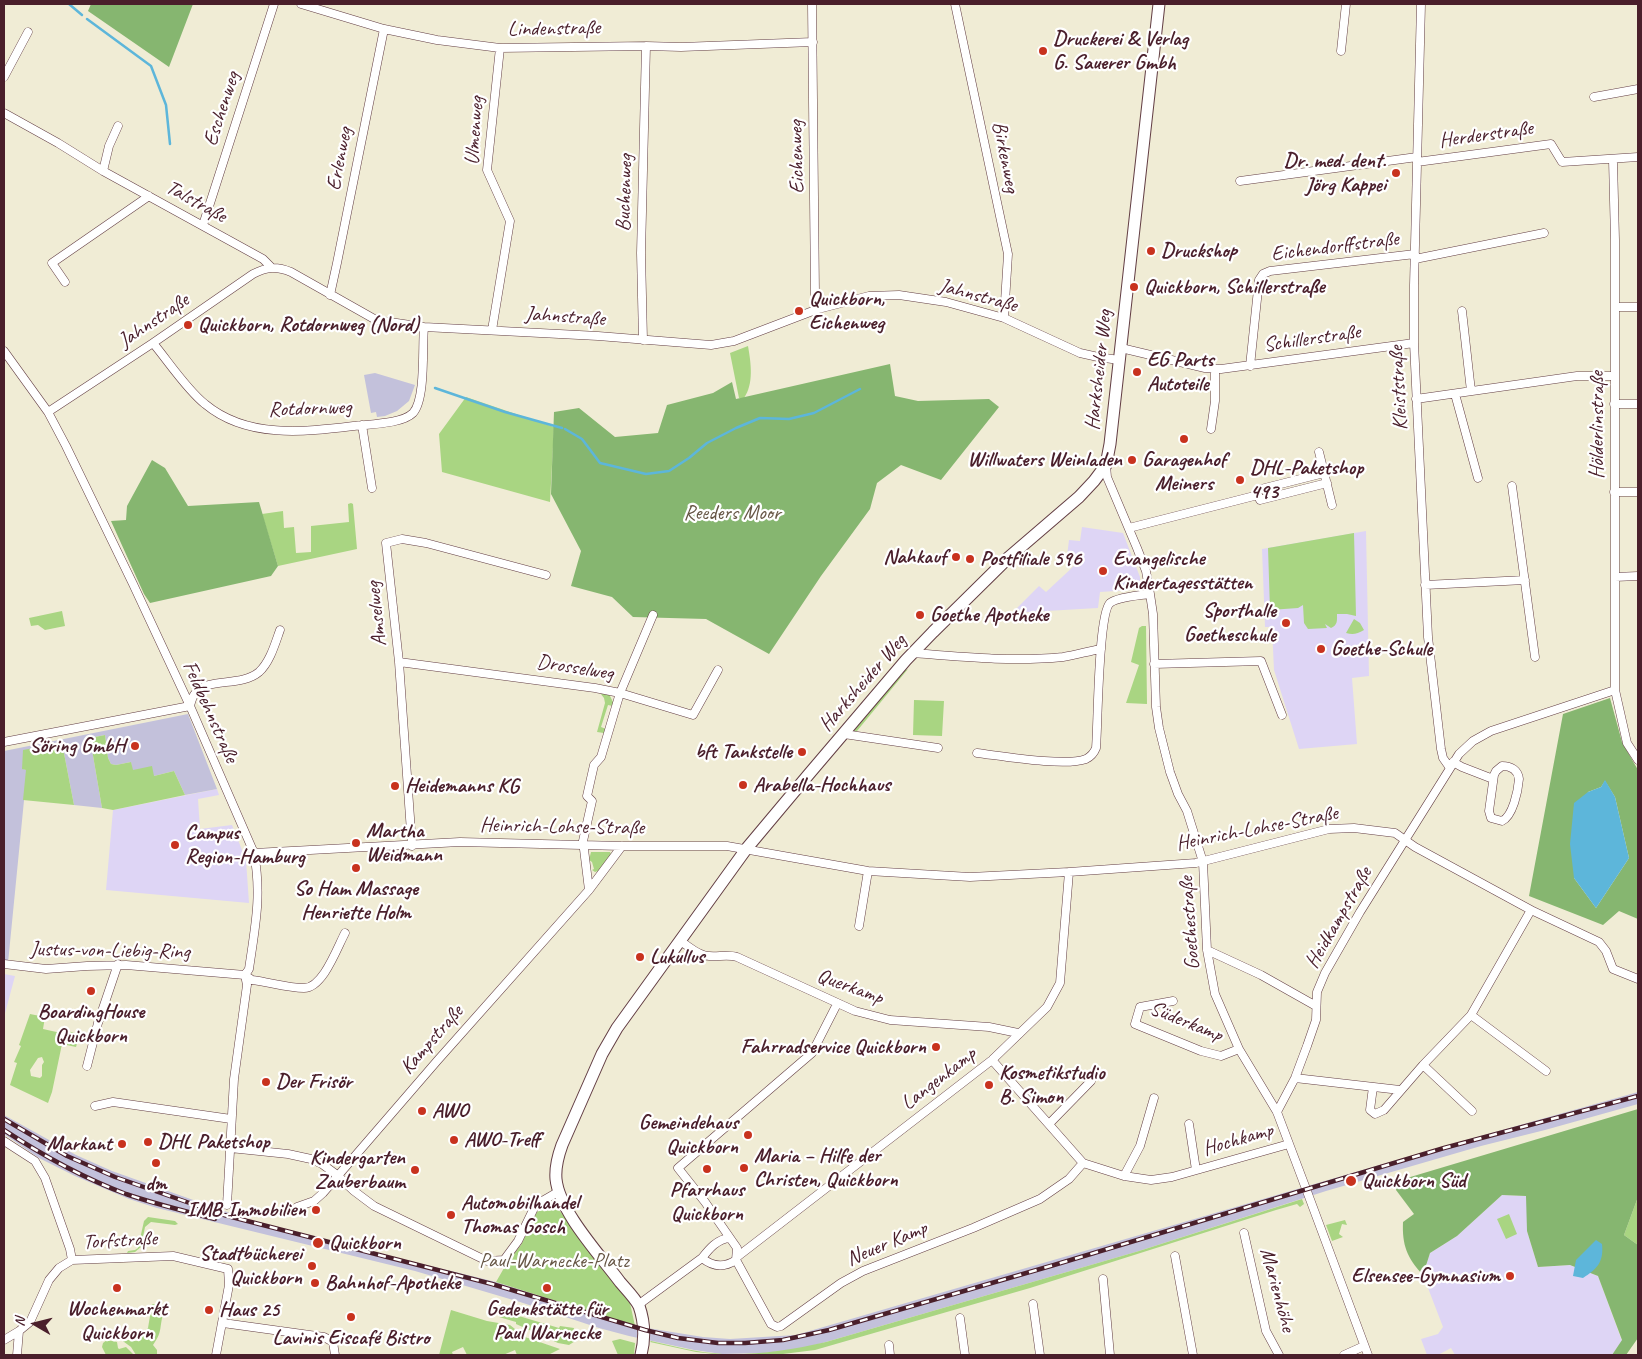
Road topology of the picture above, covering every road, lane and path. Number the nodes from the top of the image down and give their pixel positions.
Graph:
1 (274, 4) edge
2 (300, 4) edge
3 (812, 4) edge
4 (955, 4) edge
5 (1159, 4) edge
6 (1346, 4) edge
7 (1421, 4) edge
8 (384, 29) junction
9 (28, 32) dead end
10 (813, 42) junction
11 (646, 46) junction
12 (500, 48) junction
13 (1341, 52) dead end
14 (4, 77) edge
15 (1638, 89) edge
16 (1594, 97) dead end
17 (4, 113) edge
18 (118, 126) dead end
19 (1638, 157) edge
20 (1417, 159) junction
21 (1613, 160) junction
22 (102, 171) junction
23 (1240, 181) dead end
24 (149, 196) junction
25 (203, 225) junction
26 (1544, 233) dead end
27 (1415, 257) junction
28 (271, 267) junction
29 (65, 282) dead end
30 (330, 295) junction
31 (1615, 307) junction
32 (1638, 307) edge
33 (818, 309) junction
34 (1462, 311) dead end
35 (1004, 318) junction
36 (424, 327) junction
37 (492, 330) junction
38 (644, 340) junction
39 (153, 343) junction
40 (1414, 343) junction
41 (4, 351) edge
42 (1120, 354) junction
43 (1250, 366) junction
44 (1215, 369) junction
45 (1614, 376) junction
46 (1471, 391) junction
47 (1455, 394) junction
48 (1416, 399) junction
49 (1614, 404) junction
50 (1638, 404) edge
51 (48, 412) junction
52 (362, 425) junction
53 (1211, 429) dead end
54 (1319, 452) dead end
55 (1106, 465) junction
56 (1324, 473) junction
57 (1478, 478) dead end
58 (1327, 483) junction
59 (1512, 486) dead end
60 (372, 488) dead end
61 (1614, 492) junction
62 (1638, 492) edge
63 (1258, 495) junction
64 (1332, 505) dead end
65 (1129, 528) junction
66 (546, 575) dead end
67 (1638, 576) edge
68 (1614, 577) junction
69 (1525, 580) junction
70 (1425, 584) junction
71 (1150, 594) junction
72 (653, 615) dead end
73 (280, 630) dead end
74 (1101, 648) junction
75 (913, 653) junction
76 (1535, 657) dead end
77 (399, 662) junction
78 (1154, 664) junction
79 (718, 670) dead end
80 (1615, 690) junction
81 (620, 693) junction
82 (190, 706) junction
83 (1282, 716) dead end
84 (844, 734) junction
85 (4, 742) edge
86 (938, 748) dead end
87 (977, 753) dead end
88 (1638, 760) edge
89 (1452, 765) junction
90 (1493, 779) junction
91 (1406, 840) junction
92 (584, 845) junction
93 (412, 846) junction
94 (622, 846) junction
95 (746, 848) junction
96 (254, 854) junction
97 (1203, 862) junction
98 (868, 871) junction
99 (1069, 872) junction
100 (589, 890) junction
101 (1531, 910) junction
102 (859, 926) dead end
103 (345, 933) dead end
104 (680, 941) junction
105 (1207, 950) junction
106 (4, 964) edge
107 (118, 964) junction
108 (245, 975) junction
109 (1638, 979) edge
110 (1173, 1001) dead end
111 (837, 1004) junction
112 (1316, 1006) junction
113 (1471, 1015) junction
114 (1018, 1033) junction
115 (1239, 1049) junction
116 (992, 1060) junction
117 (1423, 1065) junction
118 (87, 1066) dead end
119 (1546, 1071) dead end
120 (1295, 1078) junction
121 (1091, 1081) dead end
122 (1373, 1087) junction
123 (1400, 1090) junction
124 (1154, 1098) dead end
125 (95, 1106) dead end
126 (1472, 1111) dead end
127 (1277, 1112) junction
128 (232, 1119) junction
129 (1049, 1124) junction
130 (1189, 1124) dead end
131 (4, 1141) edge
132 (1289, 1144) junction
133 (230, 1148) junction
134 (1083, 1164) junction
135 (1196, 1170) junction
136 (337, 1175) junction
137 (1124, 1176) junction
138 (558, 1192) junction
139 (227, 1205) dead end
140 (297, 1207) dead end
141 (1244, 1233) dead end
142 (730, 1238) junction
143 (1175, 1256) dead end
144 (702, 1258) junction
145 (737, 1259) junction
146 (72, 1260) junction
147 (1102, 1279) dead end
148 (1033, 1304) dead end
149 (638, 1305) junction
150 (960, 1318) dead end
151 (222, 1323) junction
152 (19, 1331) junction
153 (4, 1340) edge
154 (889, 1345) dead end
155 (1364, 1346) junction
156 (17, 1355) edge
157 (216, 1355) edge
158 (335, 1355) edge
159 (641, 1355) edge
160 (890, 1355) edge
161 (965, 1355) edge
162 (1040, 1355) edge
163 (1110, 1355) edge
164 (1193, 1355) edge
165 (1279, 1355) edge
166 (1344, 1355) edge
167 (1368, 1355) edge

1 - 25 street, Eschenweg
2 - 8 street, Lindenstraße
3 - 10 street, Eichenweg
4 - 35 street, Birkenweg
5 - 42 main road, Harksheider Weg
6 - 13 street
7 - 20 street, Kleiststraße
8 - 12 street, Lindenstraße
8 - 30 street, Erlenweg
9 - 14 street
10 - 11 street, Lindenstraße
10 - 33 street, Eichenweg
11 - 12 street, Lindenstraße
11 - 38 street, Buchenweg
12 - 37 street, Ulmenweg
15 - 16 street
17 - 22 street, Talstraße
18 - 22 street
19 - 21 street, Herderstraße
20 - 21 street, Herderstraße
20 - 23 street, Herderstraße
20 - 27 street, Kleiststraße
21 - 31 street, Hölderlinstraße
22 - 24 street, Talstraße
24 - 25 street, Talstraße
24 - 29 street
25 - 28 street, Talstraße
26 - 27 street, Eichendorffstraße
27 - 40 street, Kleiststraße
27 - 43 street, Eichendorffstraße
28 - 30 street, Jahnstraße
28 - 39 street, Jahnstraße
30 - 36 street, Jahnstraße
31 - 32 street
31 - 45 street, Hölderlinstraße
33 - 35 street, Jahnstraße
33 - 38 street, Jahnstraße
34 - 46 street
35 - 42 street, Jahnstraße
36 - 37 street, Jahnstraße
36 - 52 street, Rotdornweg
37 - 38 street, Jahnstraße
39 - 51 street, Jahnstraße
39 - 52 street, Rotdornweg
40 - 43 street, Schillerstraße
40 - 48 street, Kleiststraße
41 - 51 street, Feldbehnstraße
42 - 44 street, Schillerstraße
42 - 55 main road, Harksheider Weg
43 - 44 street, Schillerstraße
44 - 53 street
45 - 46 street
45 - 49 street, Hölderlinstraße
46 - 47 street
47 - 48 street
47 - 57 street
48 - 70 street, Kleiststraße
49 - 50 street
49 - 61 street, Hölderlinstraße
51 - 82 street, Feldbehnstraße
52 - 60 street
54 - 56 street
55 - 65 street, Goethestraße
55 - 75 main road, Harksheider Weg
56 - 58 street
56 - 63 street
58 - 63 street
58 - 64 street
59 - 69 street
61 - 62 street
61 - 68 street, Hölderlinstraße
63 - 65 street
65 - 71 street, Goethestraße
66 - 77 street, Amselweg
67 - 68 street
68 - 80 street, Hölderlinstraße
69 - 70 street
69 - 76 street
70 - 89 street, Kleiststraße
71 - 74 street
71 - 78 street, Goethestraße
72 - 81 street
73 - 82 street
74 - 75 street
74 - 87 street
75 - 84 main road, Harksheider Weg
77 - 81 street, Drosselweg
77 - 93 street, Amselweg
78 - 83 street
78 - 97 street, Goethestraße
79 - 81 street, Drosselweg
80 - 88 street, Hölderlinstraße
80 - 89 street, Heidkampstraße
81 - 92 street
82 - 85 street
82 - 96 street, Feldbehnstraße
84 - 86 street
84 - 95 main road, Harksheider Weg
89 - 90 street
89 - 91 street, Heidkampstraße
90 - 90 street
91 - 97 street, Heinrich-Lohse-Straße
91 - 101 street, Heinrich-Lohse-Straße
91 - 112 street, Heidkampstraße
92 - 93 street, Heinrich-Lohse-Straße
92 - 94 street, Heinrich-Lohse-Straße
92 - 100 street
93 - 96 street, Heinrich-Lohse-Straße
94 - 95 street, Heinrich-Lohse-Straße
94 - 100 street, Kampstraße
95 - 98 street, Heinrich-Lohse-Straße
95 - 104 main road, Harksheider Weg
96 - 108 street, Feldbehnstraße
97 - 99 street, Heinrich-Lohse-Straße
97 - 105 street, Goethestraße
98 - 99 street, Heinrich-Lohse-Straße
98 - 102 street
99 - 114 street, Langenkamp
100 - 136 street, Kampstraße
101 - 109 street, Heinrich-Lohse-Straße
101 - 113 street
103 - 108 street, Justus-von-Liebig-Ring
104 - 111 street, Querkamp
104 - 138 main road, Harksheider Weg
105 - 112 street
105 - 115 street, Goethestraße
106 - 107 street, Justus-von-Liebig-Ring
107 - 108 street, Justus-von-Liebig-Ring
107 - 118 street
108 - 128 street, Feldbehnstraße
110 - 115 street, Süderkamp
111 - 114 street, Querkamp
111 - 142 street
112 - 120 street, Heidkampstraße
113 - 117 street
113 - 119 street
114 - 116 street, Langenkamp
115 - 127 street, Goethestraße
116 - 129 street
116 - 145 street, Langenkamp
117 - 123 street
117 - 126 street
120 - 122 street
120 - 127 street, Heidkampstraße
121 - 129 street
122 - 123 street
122 - 123 street
124 - 137 street
125 - 128 street
127 - 132 street
128 - 133 street, Feldbehnstraße
129 - 134 street
130 - 135 street, Hochkamp
131 - 146 street
132 - 135 street, Hochkamp
132 - 155 street
133 - 136 street
133 - 139 street, Feldbehnstraße
134 - 137 street, Hochkamp
134 - 145 street, Neuer Kamp
135 - 137 street, Hochkamp
136 - 138 street
136 - 140 street, Kampstraße
138 - 149 main road, Harksheider Weg
141 - 165 street, Marienhöhe
142 - 144 street
142 - 145 street
143 - 164 street
144 - 145 street, Langenkamp
144 - 149 street
146 - 151 street, Torfstraße
146 - 152 street, Torfstraße
147 - 163 street
148 - 162 street
149 - 159 main road, Harksheider Weg
150 - 161 street
151 - 157 street
151 - 158 street
152 - 153 street, Torfstraße
152 - 156 street
154 - 160 street
155 - 166 street
155 - 167 street

